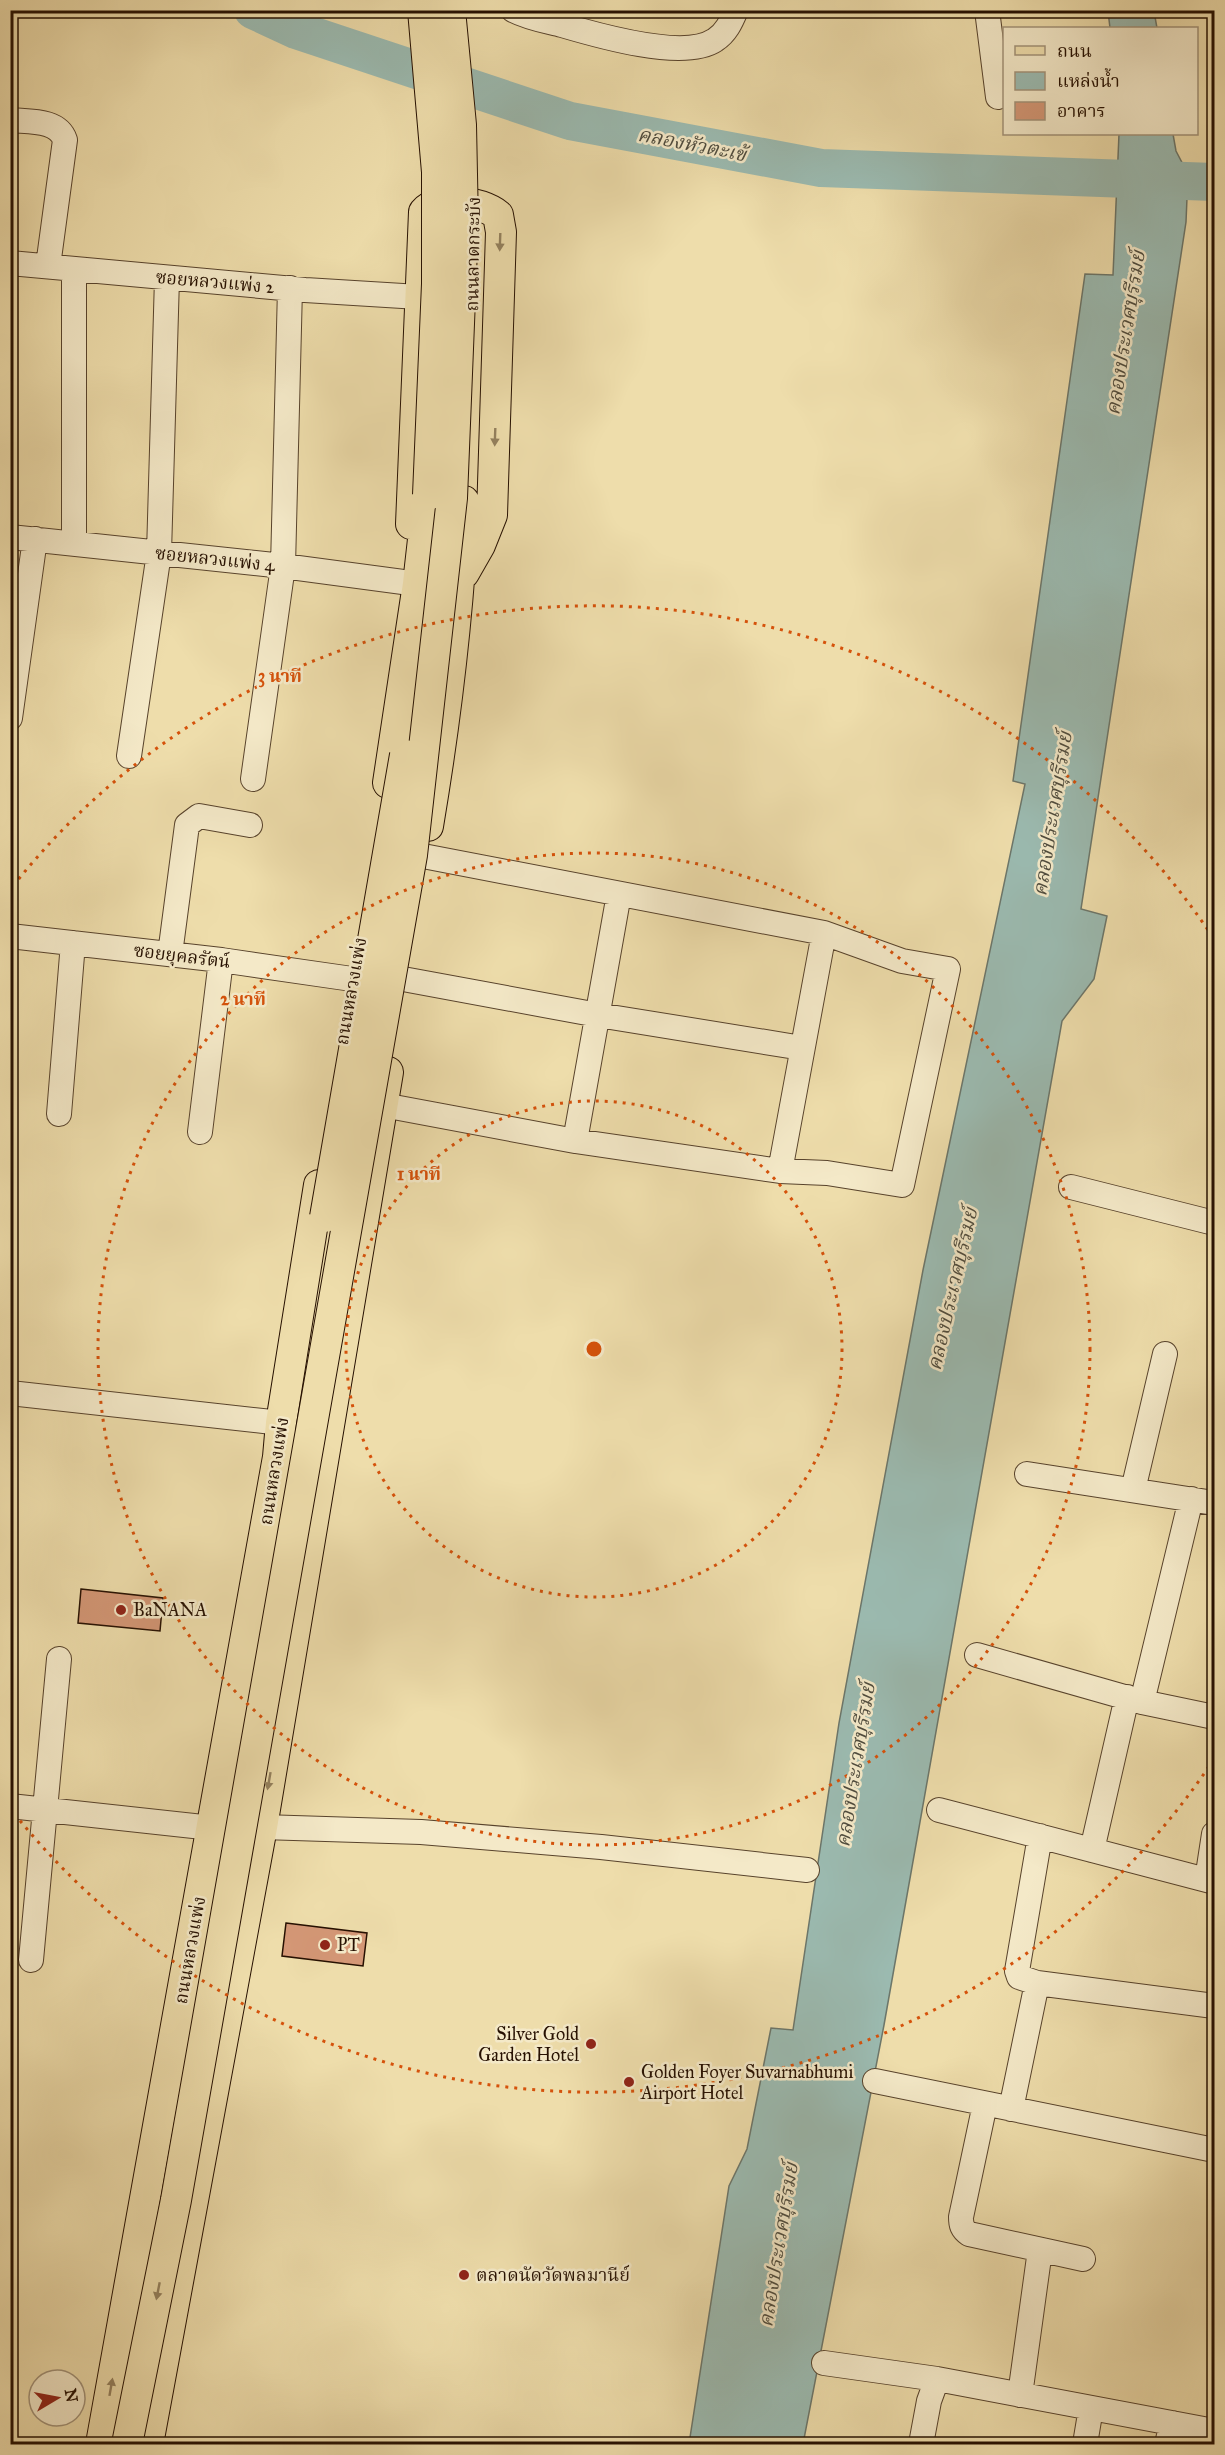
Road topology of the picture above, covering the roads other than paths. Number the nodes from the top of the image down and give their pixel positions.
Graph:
1 (423, 10) edge
2 (437, 10) edge
3 (450, 10) edge
4 (460, 10) edge
5 (513, 10) edge
6 (736, 10) edge
7 (987, 10) edge
8 (998, 98) dead end
9 (10, 120) edge
10 (10, 263) edge
11 (48, 266) junction
12 (74, 268) junction
13 (167, 278) junction
14 (290, 288) junction
15 (419, 297) junction
16 (428, 495) joint
17 (10, 537) edge
18 (35, 539) junction
19 (74, 543) junction
20 (159, 553) junction
21 (283, 566) junction
22 (460, 579) junction
23 (418, 583) junction
24 (10, 718) edge
25 (129, 756) dead end
26 (254, 779) dead end
27 (250, 825) dead end
28 (423, 856) junction
29 (619, 894) junction
30 (824, 933) junction
31 (10, 936) edge
32 (73, 943) junction
33 (170, 954) junction
34 (220, 960) junction
35 (352, 979) junction
36 (403, 979) junction
37 (598, 1015) junction
38 (802, 1048) junction
39 (383, 1105) junction
40 (59, 1114) dead end
41 (201, 1132) dead end
42 (575, 1140) junction
43 (780, 1172) junction
44 (1071, 1187) dead end
45 (1215, 1223) edge
46 (1165, 1354) dead end
47 (10, 1393) edge
48 (281, 1423) junction
49 (1027, 1474) dead end
50 (1133, 1490) junction
51 (1203, 1501) edge
52 (977, 1655) dead end
53 (59, 1659) dead end
54 (1134, 1699) junction
55 (1215, 1717) edge
56 (10, 1806) edge
57 (45, 1810) junction
58 (939, 1810) dead end
59 (212, 1827) junction
60 (262, 1827) junction
61 (1215, 1834) edge
62 (1040, 1836) junction
63 (1092, 1850) junction
64 (807, 1870) dead end
65 (1211, 1881) edge
66 (31, 1960) dead end
67 (1038, 1983) junction
68 (1215, 2006) edge
69 (874, 2081) dead end
70 (985, 2104) junction
71 (1011, 2109) junction
72 (1215, 2150) edge
73 (1040, 2250) junction
74 (1083, 2259) dead end
75 (124, 2315) junction
76 (824, 2364) dead end
77 (937, 2379) junction
78 (1020, 2395) junction
79 (1091, 2408) junction
80 (1215, 2431) edge
81 (1170, 2434) edge
82 (101, 2445) edge
83 (127, 2445) edge
84 (148, 2445) edge
85 (921, 2445) edge
86 (1085, 2445) edge
87 (1212, 2445) edge

1 - 16 main road, ถนนลาดกระบัง, bridge
2 - 75 main road, bridge
3 -> 83 main road, bridge
4 - 22 main road, ถนนลาดกระบัง
5 - 6 street
7 - 8 street
9 - 11 street
10 - 11 street, ซอยหลวงแพ่ง 2
11 - 12 street, ซอยหลวงแพ่ง 2
12 - 13 street, ซอยหลวงแพ่ง 2
12 - 19 street
13 - 14 street, ซอยหลวงแพ่ง 2
13 - 20 street
14 - 15 street, ซอยหลวงแพ่ง 2
14 - 21 street
15 -> 22 main road
15 - 23 main road
16 - 23 main road, ถนนหลวงแพ่ง
17 - 18 street, ซอยหลวงแพ่ง 4
18 - 19 street, ซอยหลวงแพ่ง 4
18 - 24 street
19 - 20 street, ซอยหลวงแพ่ง 4
20 - 21 street, ซอยหลวงแพ่ง 4
20 - 25 street
21 - 23 street, ซอยหลวงแพ่ง 4
21 - 26 street
22 - 28 main road
23 - 35 main road, ถนนหลวงแพ่ง
27 - 33 street
28 - 29 street
28 - 36 main road
29 - 30 street
29 - 37 street
30 - 38 street
30 - 43 street
31 - 32 street, ซอยยุคลรัตน์
32 - 33 street, ซอยยุคลรัตน์
32 - 40 street
33 - 34 street, ซอยยุคลรัตน์
34 - 35 street, ซอยยุคลรัตน์
34 - 41 street
35 - 48 main road, ถนนหลวงแพ่ง
36 - 37 street
36 - 39 main road
37 - 38 street
37 - 42 street
38 - 43 street
39 - 42 street
39 -> 60 main road
42 - 43 street
44 - 45 street
46 - 50 street
47 - 48 street
48 - 59 main road, ถนนหลวงแพ่ง
49 - 50 street
50 - 51 street
51 - 54 street
52 - 54 street
53 - 57 street
54 - 55 street
54 - 63 street
56 - 57 street
57 - 59 street
57 - 66 street
58 - 62 street
59 - 75 main road, ถนนหลวงแพ่ง
60 - 64 street
60 - 84 main road
61 - 65 street
62 - 63 street
62 - 67 street
63 - 65 street
67 - 68 street
67 - 71 street
69 - 70 street
70 - 71 street
70 - 73 street
71 - 72 street
73 - 74 street
73 - 78 street
82 -> 75 main road, ถนนหลวงแพ่ง
76 - 77 street
77 - 78 street
77 - 85 street
78 - 79 street
79 - 81 street
79 - 86 street
80 - 81 street
80 - 87 street

